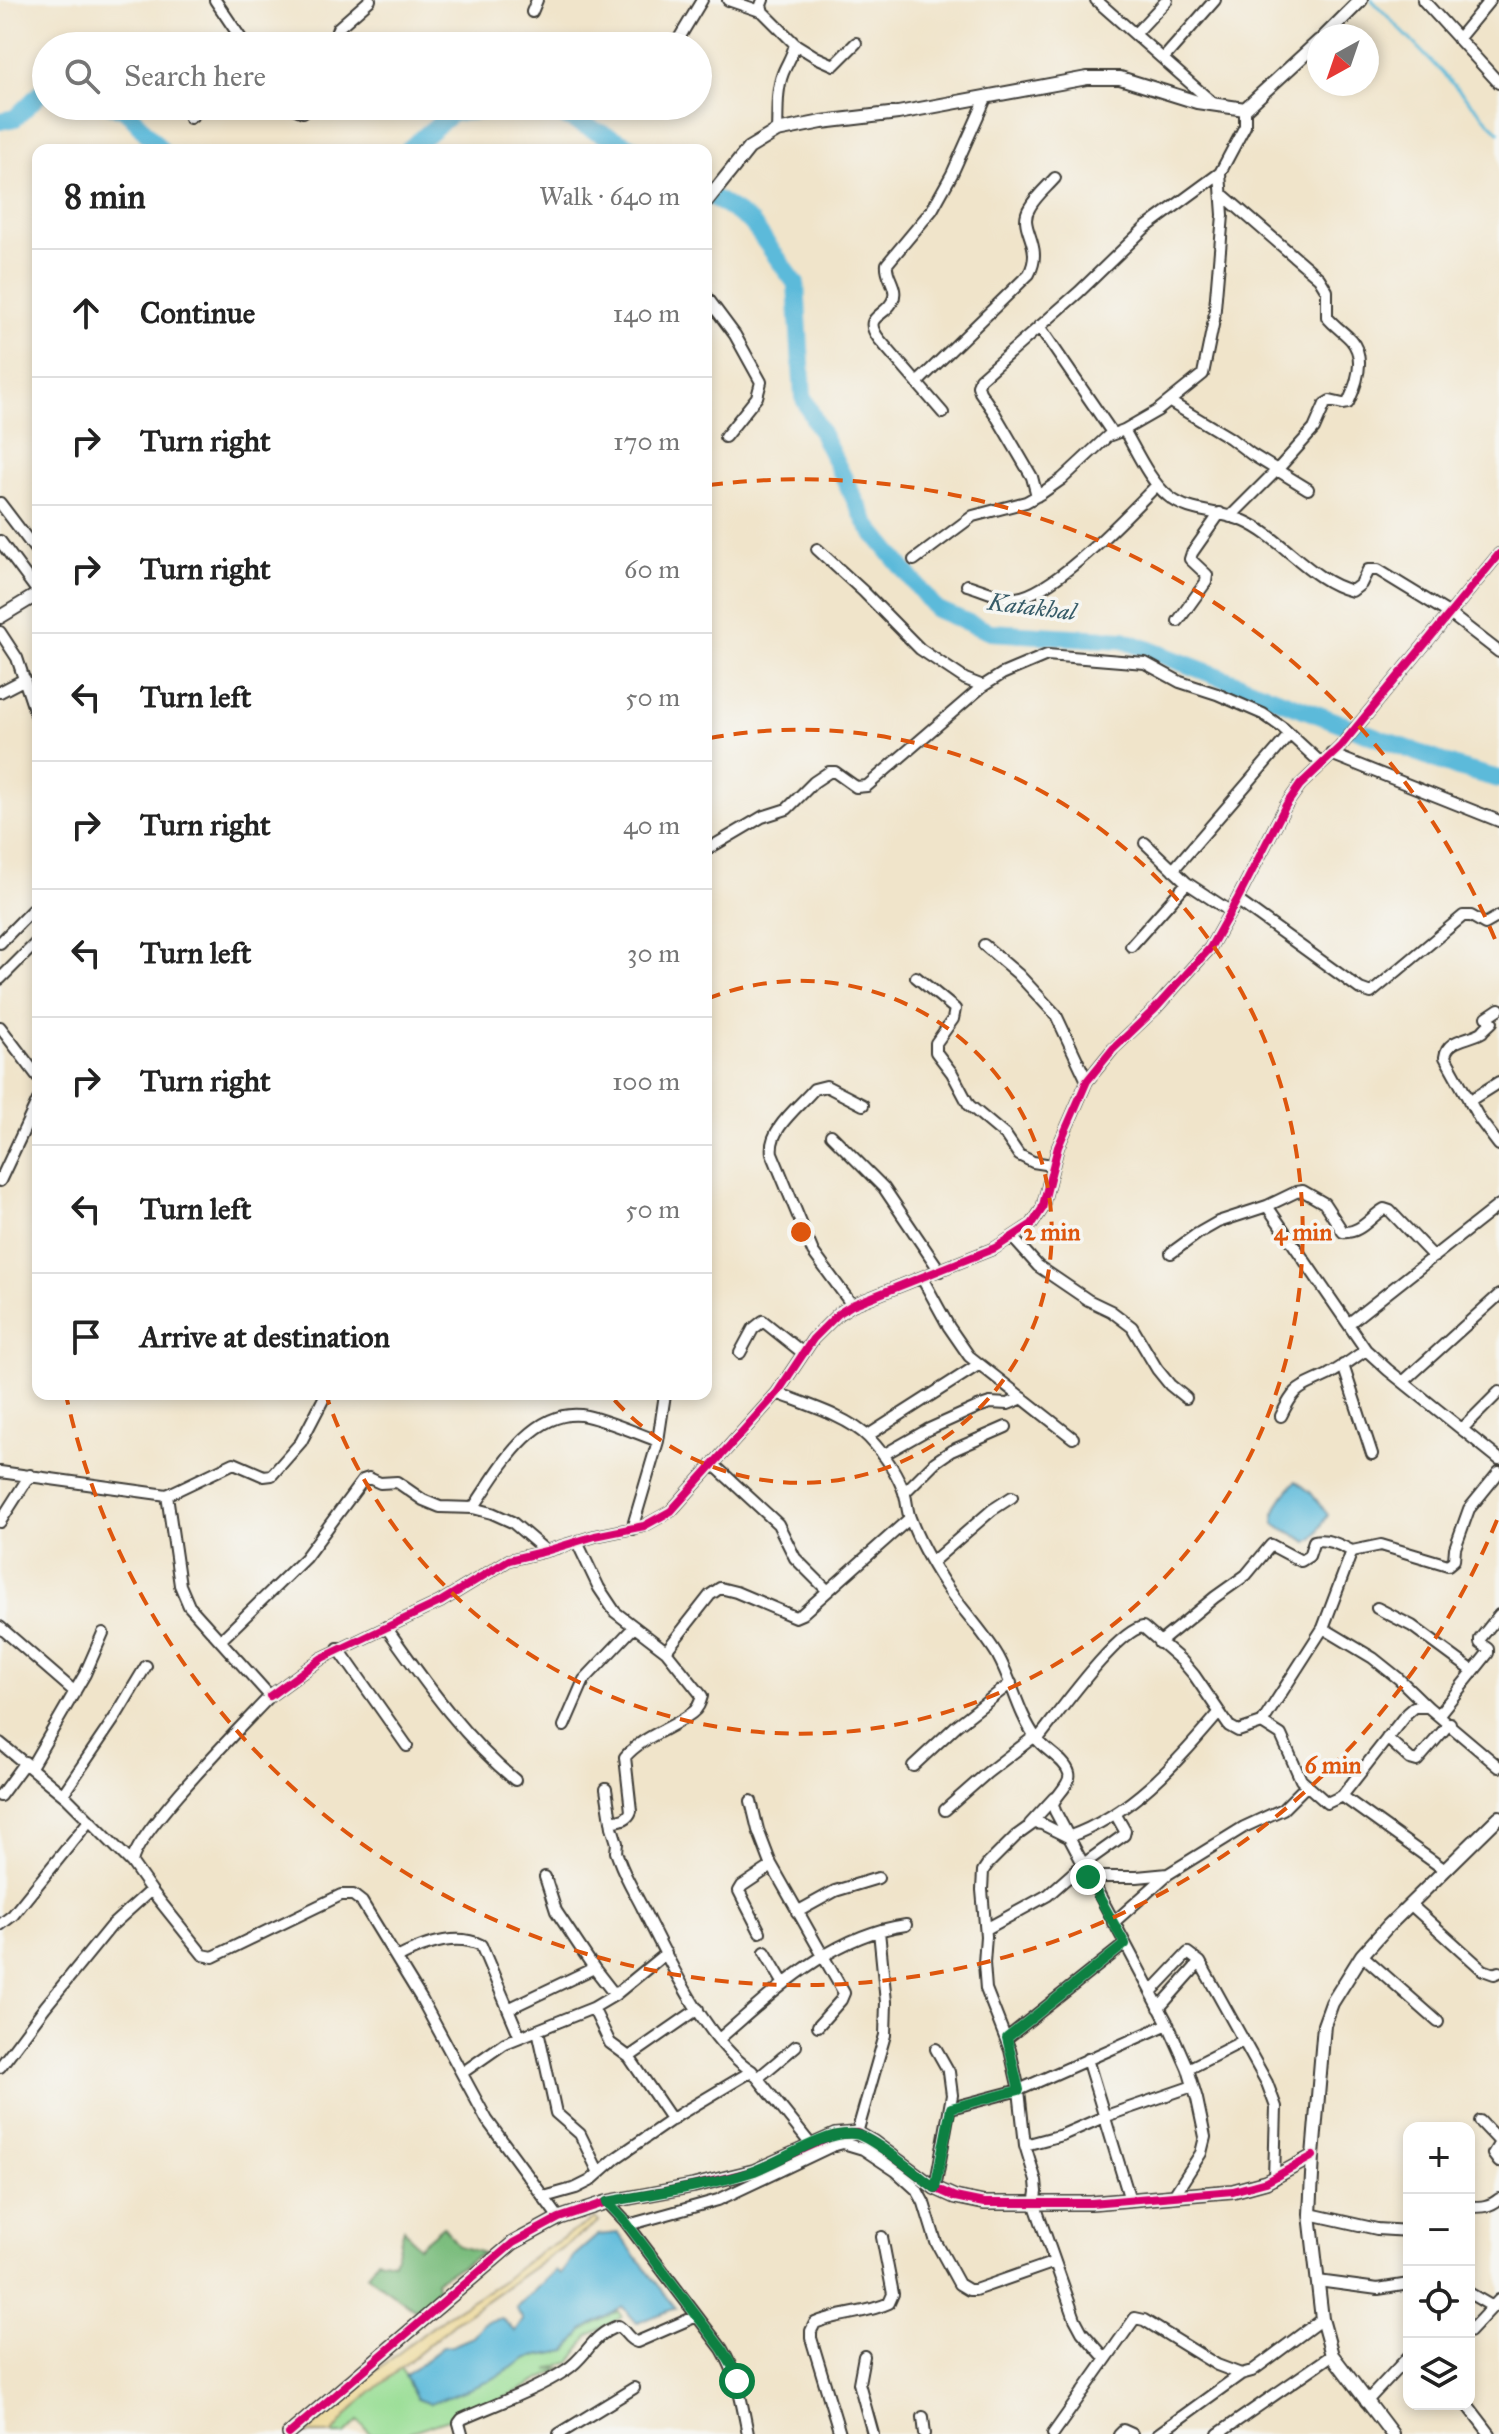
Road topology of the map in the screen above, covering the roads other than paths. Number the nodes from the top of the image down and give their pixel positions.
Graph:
1 (215, 0) edge
2 (370, 0) edge
3 (537, 0) edge
4 (702, 0) edge
5 (728, 0) edge
6 (1096, 0) edge
7 (1167, 0) edge
8 (1215, 0) edge
9 (1361, 0) edge
10 (1423, 0) edge
11 (1490, 0) edge
12 (763, 6) edge
13 (532, 12) dead end
14 (1337, 24) edge
15 (237, 32) edge
16 (337, 32) edge
17 (683, 32) edge
18 (1135, 34) junction
19 (1458, 39) junction
20 (856, 43) dead end
21 (795, 44) junction
22 (1307, 52) edge
23 (1163, 59) junction
24 (1499, 83) edge
25 (986, 98) junction
26 (1214, 104) junction
27 (1245, 109) junction
28 (777, 131) junction
29 (1220, 173) junction
30 (1055, 178) dead end
31 (712, 194) edge
32 (1222, 194) junction
33 (712, 304) edge
34 (1039, 326) junction
35 (917, 383) junction
36 (1170, 402) junction
37 (943, 413) dead end
38 (1119, 432) junction
39 (725, 437) dead end
40 (1277, 470) junction
41 (1157, 485) junction
42 (1308, 489) dead end
43 (1037, 496) junction
44 (0, 503) edge
45 (1225, 515) junction
46 (0, 541) edge
47 (32, 545) edge
48 (817, 549) dead end
49 (1499, 554) edge
50 (914, 560) dead end
51 (32, 585) edge
52 (967, 585) dead end
53 (32, 597) edge
54 (1450, 614) junction
55 (0, 617) edge
56 (1178, 621) dead end
57 (0, 632) edge
58 (1499, 652) edge
59 (25, 679) junction
60 (983, 686) junction
61 (0, 692) edge
62 (32, 702) edge
63 (1290, 734) junction
64 (1335, 750) junction
65 (1321, 763) junction
66 (1499, 821) edge
67 (1145, 843) dead end
68 (712, 846) edge
69 (1173, 870) junction
70 (1187, 883) junction
71 (1237, 900) junction
72 (32, 910) edge
73 (1231, 912) junction
74 (1499, 916) edge
75 (0, 943) edge
76 (984, 945) dead end
77 (1131, 946) dead end
78 (32, 947) edge
79 (916, 977) dead end
80 (0, 979) edge
81 (1499, 1009) edge
82 (0, 1027) edge
83 (32, 1069) edge
84 (1087, 1081) junction
85 (1499, 1082) edge
86 (1469, 1101) junction
87 (863, 1105) dead end
88 (32, 1113) edge
89 (831, 1135) dead end
90 (1499, 1145) edge
91 (1052, 1165) junction
92 (0, 1181) edge
93 (1499, 1205) edge
94 (1267, 1206) junction
95 (1013, 1238) junction
96 (1171, 1253) dead end
97 (1434, 1257) junction
98 (940, 1271) junction
99 (922, 1278) junction
100 (1499, 1295) edge
101 (852, 1305) junction
102 (1348, 1324) junction
103 (1366, 1350) junction
104 (740, 1353) dead end
105 (803, 1353) junction
106 (978, 1365) junction
107 (1343, 1365) junction
108 (1403, 1382) junction
109 (1499, 1392) edge
110 (777, 1393) junction
111 (1023, 1398) junction
112 (1186, 1398) dead end
113 (323, 1400) edge
114 (664, 1400) edge
115 (1281, 1416) dead end
116 (1006, 1427) dead end
117 (1462, 1429) junction
118 (867, 1436) junction
119 (1073, 1438) dead end
120 (658, 1441) junction
121 (1372, 1454) dead end
122 (883, 1455) junction
123 (1499, 1459) edge
124 (713, 1464) junction
125 (0, 1472) edge
126 (1499, 1472) edge
127 (30, 1475) junction
128 (904, 1493) junction
129 (167, 1495) junction
130 (1012, 1497) dead end
131 (473, 1508) junction
132 (910, 1518) junction
133 (0, 1522) edge
134 (632, 1529) junction
135 (577, 1542) junction
136 (546, 1551) junction
137 (1352, 1551) junction
138 (932, 1562) junction
139 (828, 1591) junction
140 (1377, 1608) dead end
141 (1499, 1615) edge
142 (0, 1627) edge
143 (386, 1627) junction
144 (634, 1627) junction
145 (1323, 1628) junction
146 (103, 1633) dead end
147 (221, 1640) junction
148 (1159, 1643) junction
149 (338, 1648) junction
150 (666, 1651) junction
151 (146, 1666) dead end
152 (1473, 1671) junction
153 (1011, 1683) junction
154 (75, 1692) junction
155 (270, 1696) junction
156 (1428, 1707) junction
157 (1219, 1713) junction
158 (1439, 1714) junction
159 (1262, 1723) junction
160 (1450, 1723) junction
161 (564, 1726) dead end
162 (1036, 1738) junction
163 (1387, 1738) junction
164 (0, 1743) edge
165 (407, 1746) dead end
166 (28, 1765) junction
167 (913, 1766) dead end
168 (1499, 1767) edge
169 (515, 1780) dead end
170 (1307, 1785) junction
171 (606, 1789) dead end
172 (63, 1794) junction
173 (0, 1796) edge
174 (1056, 1796) junction
175 (1342, 1796) junction
176 (751, 1801) dead end
177 (945, 1810) dead end
178 (1116, 1815) junction
179 (1499, 1817) edge
180 (89, 1821) junction
181 (611, 1822) junction
182 (1025, 1829) junction
183 (1068, 1837) junction
184 (132, 1863) junction
185 (1082, 1865) junction
186 (772, 1866) junction
187 (1445, 1870) junction
188 (1168, 1874) junction
189 (545, 1877) dead end
190 (1088, 1877) junction
191 (878, 1878) dead end
192 (151, 1890) junction
193 (1410, 1904) junction
194 (797, 1912) junction
195 (2, 1920) edge
196 (1113, 1923) junction
197 (906, 1925) dead end
198 (986, 1929) junction
199 (879, 1931) junction
200 (760, 1932) dead end
201 (1125, 1944) junction
202 (765, 1952) dead end
203 (666, 1953) junction
204 (1362, 1955) junction
205 (822, 1956) junction
206 (397, 1958) junction
207 (1200, 1962) junction
208 (594, 1968) junction
209 (1499, 1972) edge
210 (784, 1984) junction
211 (1151, 1992) junction
212 (615, 1995) junction
213 (593, 2008) junction
214 (1159, 2008) junction
215 (508, 2009) junction
216 (698, 2009) junction
217 (1438, 2022) dead end
218 (1168, 2024) junction
219 (818, 2026) dead end
220 (538, 2030) junction
221 (520, 2037) junction
222 (1007, 2038) junction
223 (719, 2039) junction
224 (1243, 2041) junction
225 (796, 2046) dead end
226 (936, 2049) dead end
227 (629, 2057) junction
228 (1087, 2059) junction
229 (0, 2067) edge
230 (1188, 2069) junction
231 (462, 2073) junction
232 (755, 2075) junction
233 (1193, 2086) junction
234 (1019, 2090) junction
235 (951, 2108) junction
236 (1106, 2116) junction
237 (672, 2120) junction
238 (1480, 2121) dead end
239 (857, 2133) junction
240 (1499, 2143) edge
241 (1025, 2145) junction
242 (812, 2146) junction
243 (1313, 2156) junction
244 (1499, 2162) edge
245 (599, 2173) junction
246 (1274, 2179) junction
247 (935, 2188) junction
248 (544, 2197) junction
249 (1173, 2197) junction
250 (1499, 2199) edge
251 (1130, 2200) junction
252 (607, 2202) junction
253 (1035, 2205) junction
254 (1475, 2207) edge
255 (1310, 2214) junction
256 (559, 2218) junction
257 (628, 2225) junction
258 (1403, 2231) edge
259 (882, 2237) dead end
260 (1055, 2262) junction
261 (1318, 2281) junction
262 (1403, 2285) edge
263 (1475, 2295) edge
264 (1496, 2304) edge
265 (697, 2316) junction
266 (1322, 2319) junction
267 (1475, 2326) edge
268 (1332, 2355) junction
269 (864, 2356) dead end
270 (1106, 2359) junction
271 (1403, 2362) edge
272 (1241, 2374) junction
273 (634, 2388) dead end
274 (1366, 2402) junction
275 (1472, 2410) edge
276 (923, 2417) dead end
277 (575, 2430) edge
278 (289, 2434) edge
279 (462, 2434) edge
280 (559, 2434) edge
281 (748, 2434) edge
282 (840, 2434) edge
283 (873, 2434) edge
284 (925, 2434) edge
285 (1053, 2434) edge
286 (1119, 2434) edge
287 (1132, 2434) edge
288 (1158, 2434) edge
289 (1218, 2434) edge
290 (1392, 2434) edge
291 (1490, 2434) edge

1 - 15 street
2 - 16 street
3 - 13 street
4 - 17 street
5 - 12 street
6 - 18 street
7 - 18 street
8 - 23 street
9 - 14 street
10 - 19 street
11 - 19 street
12 - 21 street
18 - 23 street
19 - 24 street
20 - 21 street
21 - 28 street
22 - 27 street
23 - 26 street
25 - 26 street
25 - 28 street
25 - 35 street
26 - 27 street
27 - 29 street
28 - 31 street
29 - 32 street
29 - 34 street
30 - 35 street
32 - 36 street
32 - 40 street
33 - 39 street
34 - 38 street
34 - 43 street
35 - 37 street
36 - 38 street
36 - 40 street
38 - 41 street
38 - 43 street
40 - 42 street
40 - 45 street
41 - 45 street
41 - 52 street
43 - 50 street
44 - 47 street
45 - 54 street
45 - 56 street
46 - 51 street
48 - 60 street
49 - 54 street
53 - 55 street
54 - 58 street
54 - 64 street
57 - 59 street
59 - 61 street
59 - 62 street
60 - 63 street
60 - 68 street
63 - 65 street
63 - 69 street
64 - 65 street
64 - 66 street
65 - 71 street
67 - 69 street
69 - 70 street
70 - 73 street
70 - 77 street
71 - 73 street
71 - 74 street
72 - 75 street
73 - 84 street
76 - 84 street
78 - 80 street
79 - 91 street
81 - 86 street
82 - 83 street
84 - 91 street
85 - 86 street
86 - 90 street
87 - 101 street
88 - 92 street
89 - 98 street
91 - 95 street
93 - 97 street
94 - 96 street
94 - 97 street
94 - 102 street
95 - 98 street
95 - 112 street
97 - 102 street
98 - 99 street
99 - 101 street
99 - 106 street
100 - 108 street
101 - 105 street
102 - 103 street
103 - 107 street
103 - 108 street
104 - 105 street
105 - 110 street
106 - 111 street
106 - 118 street
107 - 115 street
107 - 121 street
108 - 117 street
109 - 117 street
110 - 118 street
110 - 124 street
111 - 119 street
111 - 122 street
113 - 129 street
114 - 120 street
116 - 128 street
117 - 123 street
118 - 122 street
120 - 131 street
120 - 134 street
122 - 128 street
124 - 134 street
124 - 139 street
125 - 127 street
126 - 137 street
127 - 129 street
127 - 133 street
128 - 132 street
129 - 147 street
130 - 138 street
131 - 136 street
131 - 147 street
132 - 138 street
132 - 139 street
134 - 135 street
135 - 136 street
135 - 144 street
136 - 143 street
137 - 145 street
137 - 148 street
138 - 153 street
139 - 150 street
140 - 152 street
141 - 152 street
142 - 154 street
143 - 149 street
143 - 169 street
144 - 150 street
144 - 161 street
145 - 156 street
145 - 159 street
146 - 154 street
147 - 155 street
148 - 157 street
148 - 162 street
149 - 155 street
149 - 165 street
150 - 181 street
151 - 172 street
152 - 158 street
153 - 162 street
153 - 167 street
154 - 166 street
155 - 184 street
156 - 158 street
156 - 163 street
157 - 159 street
157 - 178 street
158 - 160 street
159 - 170 street
160 - 163 street
160 - 168 street
162 - 174 street
162 - 177 street
163 - 175 street
164 - 166 street
166 - 172 street
166 - 173 street
170 - 175 street
170 - 188 street
171 - 181 street
172 - 180 street
174 - 182 street
174 - 183 street
175 - 187 street
176 - 186 street
178 - 183 street
178 - 185 street
179 - 187 street
180 - 184 street
180 - 195 street
181 - 203 street
182 - 183 street
182 - 198 street
183 - 185 street
184 - 192 street
185 - 190 street
185 - 198 street
186 - 194 street
186 - 200 street
187 - 193 street
188 - 190 street
188 - 196 street
189 - 208 street
190 - 196 street
191 - 194 street
192 - 206 street
192 - 229 street
193 - 204 street
193 - 209 street
194 - 205 street
196 - 201 street
197 - 199 street
198 - 222 street
199 - 205 street
199 - 239 street
201 - 211 street
201 - 222 street
202 - 210 street
203 - 212 street
203 - 216 street
204 - 217 street
204 - 243 street
205 - 210 street
205 - 219 street
206 - 215 street
206 - 231 street
207 - 211 street
207 - 214 street
207 - 224 street
208 - 212 street
208 - 215 street
210 - 223 street
211 - 214 street
212 - 213 street
213 - 220 street
213 - 227 street
214 - 218 street
215 - 221 street
216 - 223 street
216 - 227 street
218 - 228 street
218 - 230 street
220 - 221 street
220 - 245 street
221 - 231 street
222 - 234 street
223 - 232 street
224 - 230 street
224 - 246 street
225 - 232 street
226 - 235 street
227 - 237 street
228 - 234 street
228 - 236 street
230 - 233 street
231 - 248 street
232 - 237 street
232 - 242 street
233 - 236 street
233 - 249 street
234 - 235 street
234 - 241 street
235 - 247 street
236 - 241 street
236 - 251 street
237 - 245 street
238 - 240 street
239 - 242 street
239 - 247 street
240 - 244 street
241 - 253 street
242 - 252 street
243 - 246 street
243 - 255 street
245 - 248 street
246 - 249 street
247 - 253 street
248 - 256 street
249 - 251 street
250 - 254 street
251 - 253 street
252 - 256 street
252 - 257 street
253 - 260 street
255 - 258 street
255 - 261 street
256 - 278 street
257 - 260 street
257 - 265 street
259 - 282 street
260 - 270 street
261 - 262 street
261 - 266 street
263 - 264 street
264 - 267 street
265 - 279 street
265 - 281 street
266 - 268 street
266 - 272 street
268 - 274 street
268 - 289 street
269 - 283 street
270 - 272 street
270 - 285 street
271 - 274 street
272 - 288 street
273 - 277 street
274 - 290 street
275 - 291 street
276 - 284 street
277 - 280 street
286 - 287 street

